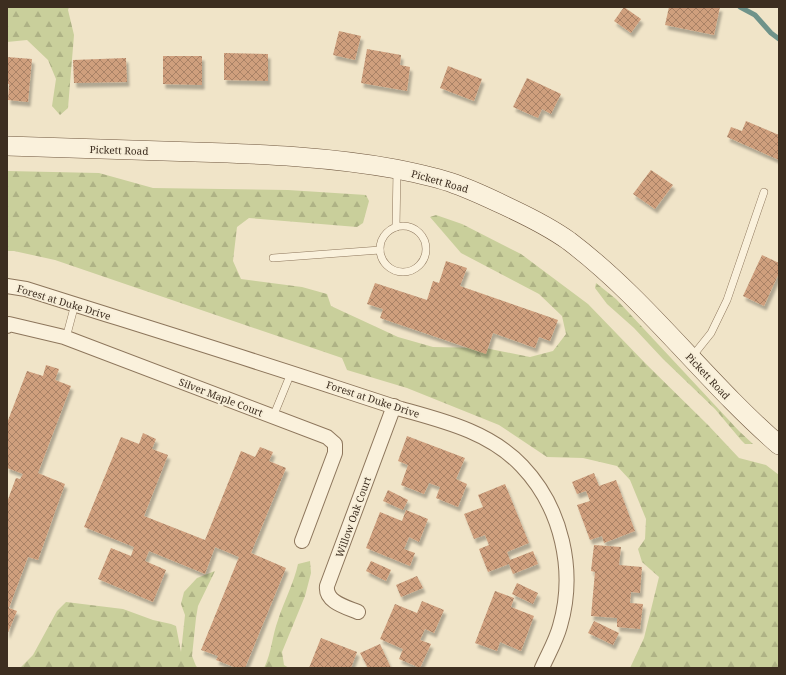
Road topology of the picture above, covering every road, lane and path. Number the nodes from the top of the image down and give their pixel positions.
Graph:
1 (7, 146) edge
2 (397, 170) junction
3 (764, 192) dead end
4 (396, 227) junction
5 (380, 250) junction
6 (273, 258) dead end
7 (7, 286) edge
8 (75, 304) junction
9 (7, 326) edge
10 (66, 338) junction
11 (691, 358) junction
12 (290, 373) junction
13 (394, 406) junction
14 (273, 417) junction
15 (779, 445) edge
16 (302, 541) dead end
17 (358, 612) dead end
18 (542, 668) edge

1 - 2 street, Pickett Road
2 - 4 lane
2 - 11 street, Pickett Road
3 - 11 lane
4 - 5 lane
4 - 5 lane
5 - 6 lane
7 - 8 street, Forest at Duke Drive
8 - 10 lane
8 - 12 street, Forest at Duke Drive
9 - 10 street, Silver Maple Court
10 - 14 street, Silver Maple Court
11 - 15 street, Pickett Road
12 - 13 street, Forest at Duke Drive
12 - 14 lane
13 - 17 street, Willow Oak Court
13 - 18 street, Forest at Duke Drive
14 - 16 street, Silver Maple Court

